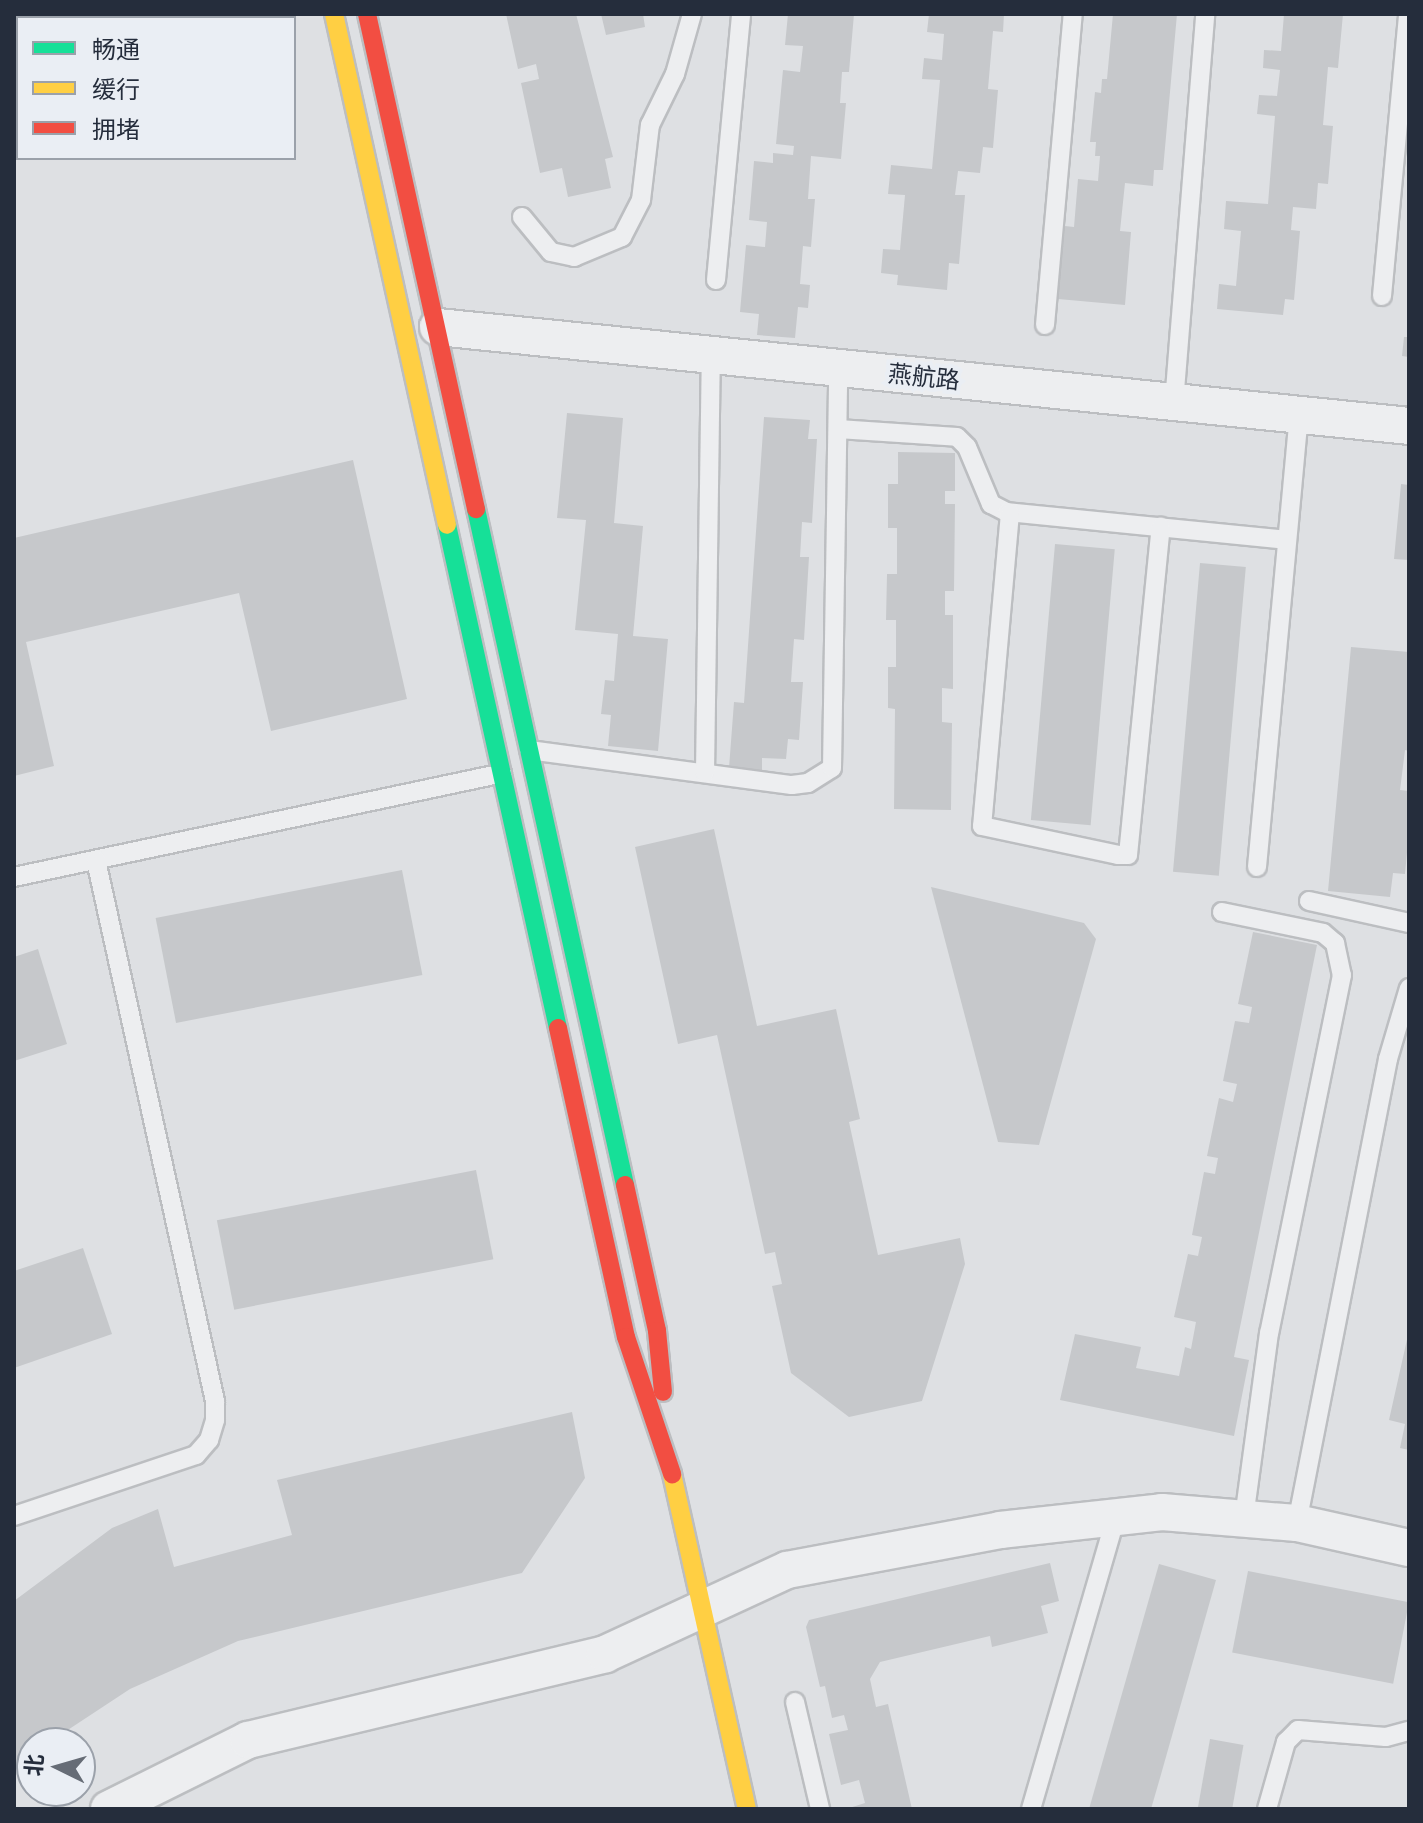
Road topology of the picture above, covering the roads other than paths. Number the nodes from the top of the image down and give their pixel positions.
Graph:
1 (334, 14) edge
2 (367, 14) edge
3 (692, 14) edge
4 (741, 14) edge
5 (1073, 14) edge
6 (1205, 14) edge
7 (1408, 14) edge
8 (522, 217) dead end
9 (716, 280) dead end
10 (1382, 296) dead end
11 (1045, 325) dead end
12 (438, 327) junction
13 (711, 355) junction
14 (838, 368) junction
15 (1174, 403) junction
16 (1299, 415) junction
17 (1409, 426) edge
18 (838, 429) junction
19 (1010, 513) junction
20 (1161, 527) junction
21 (1287, 540) junction
22 (529, 750) junction
23 (502, 773) junction
24 (705, 773) junction
25 (96, 860) junction
26 (1257, 867) dead end
27 (14, 877) edge
28 (1309, 901) dead end
29 (1222, 912) dead end
30 (1409, 923) edge
31 (1409, 988) edge
32 (669, 1462) junction
33 (14, 1516) edge
34 (1116, 1517) junction
35 (1244, 1518) junction
36 (1297, 1523) junction
37 (1409, 1548) edge
38 (702, 1611) junction
39 (795, 1702) dead end
40 (1409, 1731) edge
41 (109, 1809) edge
42 (747, 1809) edge
43 (820, 1809) edge
44 (1031, 1809) edge
45 (1267, 1809) edge

1 - 23 street
2 - 12 street
3 - 8 lane
4 - 9 lane
5 - 11 lane
6 - 15 lane
7 - 10 lane
12 - 13 street, 燕航路
12 - 22 street
13 - 14 street, 燕航路
13 - 24 lane
14 - 15 street, 燕航路
14 - 18 lane
15 - 16 street, 燕航路
16 - 17 street, 燕航路
16 - 21 lane
18 - 19 lane
18 - 24 lane
19 - 20 lane
19 - 20 lane
20 - 21 lane
21 - 26 lane
22 - 24 lane
22 - 32 street
23 - 25 lane
23 - 32 street
25 - 27 lane
25 - 33 lane
28 - 30 lane
29 - 35 lane
31 - 36 lane
32 - 38 street
34 - 35 street
34 - 38 street
34 - 44 lane
35 - 36 street
36 - 37 street
38 - 41 street
38 - 42 street
39 - 43 lane
40 - 45 lane

